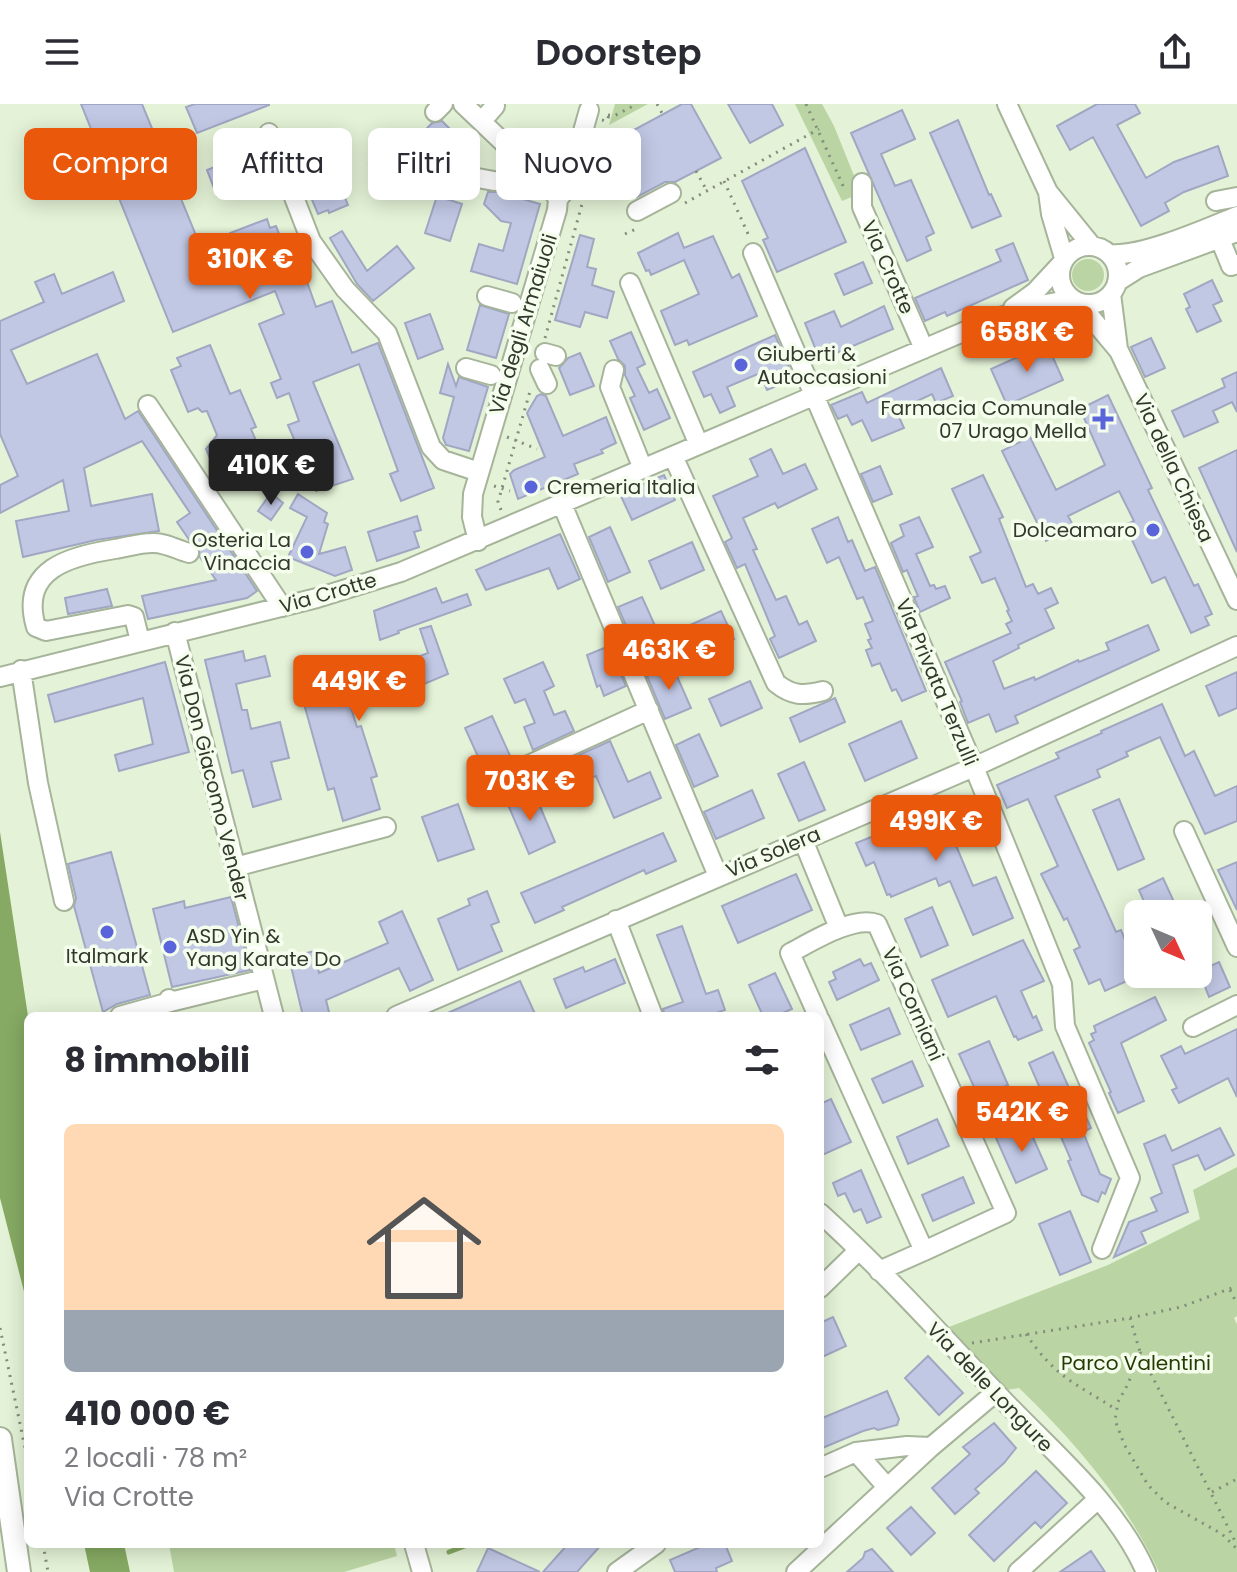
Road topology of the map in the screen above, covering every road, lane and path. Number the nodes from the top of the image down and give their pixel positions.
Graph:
1 (463, 104) edge
2 (637, 104) edge
3 (657, 104) edge
4 (806, 104) edge
5 (1013, 106) edge
6 (609, 115) junction
7 (663, 115) dead end
8 (592, 119) junction
9 (588, 128) edge
10 (819, 129) junction
11 (496, 136) edge
12 (696, 171) dead end
13 (480, 178) edge
14 (494, 181) dead end
15 (724, 181) junction
16 (862, 183) dead end
17 (707, 191) junction
18 (1048, 192) junction
19 (1237, 197) edge
20 (676, 199) joint
21 (295, 200) edge
22 (558, 200) edge
23 (586, 200) edge
24 (1216, 201) dead end
25 (862, 207) junction
26 (641, 218) joint
27 (1232, 223) edge
28 (625, 234) dead end
29 (1091, 245) junction
30 (753, 253) joint
31 (1110, 254) junction
32 (1063, 261) junction
33 (1235, 270) edge
34 (630, 283) dead end
35 (1114, 288) junction
36 (488, 291) dead end
37 (513, 298) dead end
38 (1075, 301) junction
39 (996, 318) junction
40 (924, 349) junction
41 (1119, 351) junction
42 (466, 368) dead end
43 (491, 375) dead end
44 (606, 385) dead end
45 (813, 395) junction
46 (148, 405) dead end
47 (519, 440) dead end
48 (699, 445) junction
49 (537, 449) dead end
50 (673, 456) junction
51 (643, 469) junction
52 (479, 472) junction
53 (562, 504) junction
54 (504, 510) dead end
55 (478, 541) junction
56 (189, 553) dead end
57 (1234, 590) edge
58 (282, 607) junction
59 (175, 632) junction
60 (140, 641) junction
61 (1237, 646) edge
62 (9, 674) edge
63 (823, 691) dead end
64 (649, 710) junction
65 (974, 767) junction
66 (487, 784) dead end
67 (386, 827) dead end
68 (1184, 831) dead end
69 (803, 840) junction
70 (227, 859) junction
71 (718, 876) junction
72 (64, 901) dead end
73 (616, 920) junction
74 (839, 928) junction
75 (1237, 947) edge
76 (264, 979) junction
77 (1237, 1005) edge
78 (132, 1012) edge
79 (273, 1012) edge
80 (405, 1012) edge
81 (651, 1012) edge
82 (816, 1012) edge
83 (1193, 1027) dead end
84 (824, 1029) edge
85 (824, 1217) edge
86 (1102, 1249) dead end
87 (859, 1250) junction
88 (924, 1251) junction
89 (879, 1271) junction
90 (824, 1284) edge
91 (1237, 1286) edge
92 (1229, 1289) junction
93 (1237, 1304) edge
94 (1130, 1318) junction
95 (0, 1328) edge
96 (1026, 1333) junction
97 (954, 1347) junction
98 (1140, 1352) junction
99 (996, 1392) junction
100 (1117, 1410) junction
101 (0, 1439) edge
102 (24, 1443) edge
103 (931, 1447) junction
104 (856, 1452) junction
105 (824, 1466) edge
106 (1237, 1479) edge
107 (887, 1487) junction
108 (1210, 1492) junction
109 (1098, 1499) junction
110 (824, 1546) edge
111 (1237, 1547) edge
112 (44, 1548) edge
113 (650, 1548) edge
114 (822, 1548) edge
115 (418, 1558) edge
116 (19, 1572) edge
117 (48, 1572) edge
118 (435, 1572) edge
119 (617, 1572) edge
120 (796, 1572) edge
121 (1018, 1572) edge
122 (1146, 1572) edge

1 - 11 street
2 - 6 path
3 - 7 path
4 - 10 path
5 - 18 street
6 - 8 path
6 - 8 path
8 - 9 street, Via degli Armaiuoli
10 - 15 path
10 - 25 path
12 - 17 path
13 - 14 street
15 - 17 path
15 - 30 path
16 - 25 street, Via Crotte
17 - 20 path
18 - 29 street
18 - 32 street
19 - 24 street
20 - 26 street
21 - 52 street
22 - 52 street, Via degli Armaiuoli
23 - 54 path
25 - 40 street, Via Crotte
26 - 28 path
27 - 31 street
27 - 33 street
27 - 35 street
29 - 31 street
29 - 32 street
30 - 45 street, Via Privata Terzulli
31 - 35 street
32 - 38 street
32 - 39 street, Via Crotte
34 - 48 street
35 - 38 street
35 - 41 street, Via della Chiesa
36 - 37 street
38 - 39 street, Via Crotte
38 - 41 street, Via della Chiesa
39 - 40 street, Via Crotte
40 - 45 street, Via Crotte
41 - 57 street, Via della Chiesa
42 - 43 street
44 - 51 street
45 - 48 street, Via Crotte
45 - 65 street, Via Privata Terzulli
46 - 58 street
47 - 49 path
48 - 50 street, Via Crotte
50 - 51 street, Via Crotte
50 - 63 street
51 - 53 street, Via Crotte
52 - 55 street, Via degli Armaiuoli
53 - 55 street, Via Crotte
53 - 64 street
55 - 58 street, Via Crotte
56 - 60 street
58 - 59 street, Via Crotte
59 - 60 street, Via Crotte
59 - 70 street, Via Don Giacomo Vender
60 - 62 street, Via Crotte
61 - 65 street, Via Solera
62 - 72 street
64 - 66 street
64 - 71 street
65 - 69 street, Via Solera
65 - 86 street, Via Privata Terzulli
67 - 70 street
68 - 75 street
69 - 71 street, Via Solera
69 - 74 street
70 - 76 street, Via Don Giacomo Vender
71 - 73 street, Via Solera
73 - 80 street, Via Solera
73 - 81 street
74 - 82 street, Via Corniani
74 - 88 street, Via Corniani
76 - 78 street
76 - 79 street, Via Don Giacomo Vender
77 - 83 street
84 - 88 street, Via Corniani
85 - 87 street, Via delle Longure
87 - 89 street, Via delle Longure
87 - 90 street
88 - 89 street, Via Corniani
89 - 97 street, Via delle Longure
91 - 92 path
92 - 93 path
92 - 94 path
94 - 96 path
94 - 98 path
95 - 102 path
96 - 97 path
96 - 100 path
97 - 99 street, Via delle Longure
98 - 100 path
98 - 108 path
99 - 103 street
99 - 109 street, Via delle Longure
100 - 111 path
101 - 116 main road
103 - 104 street
103 - 107 street
104 - 105 street
104 - 107 street
106 - 108 path
107 - 110 street
108 - 111 path
109 - 121 street
109 - 122 street, Via delle Longure
112 - 117 path
113 - 119 street
114 - 120 street
115 - 118 street

